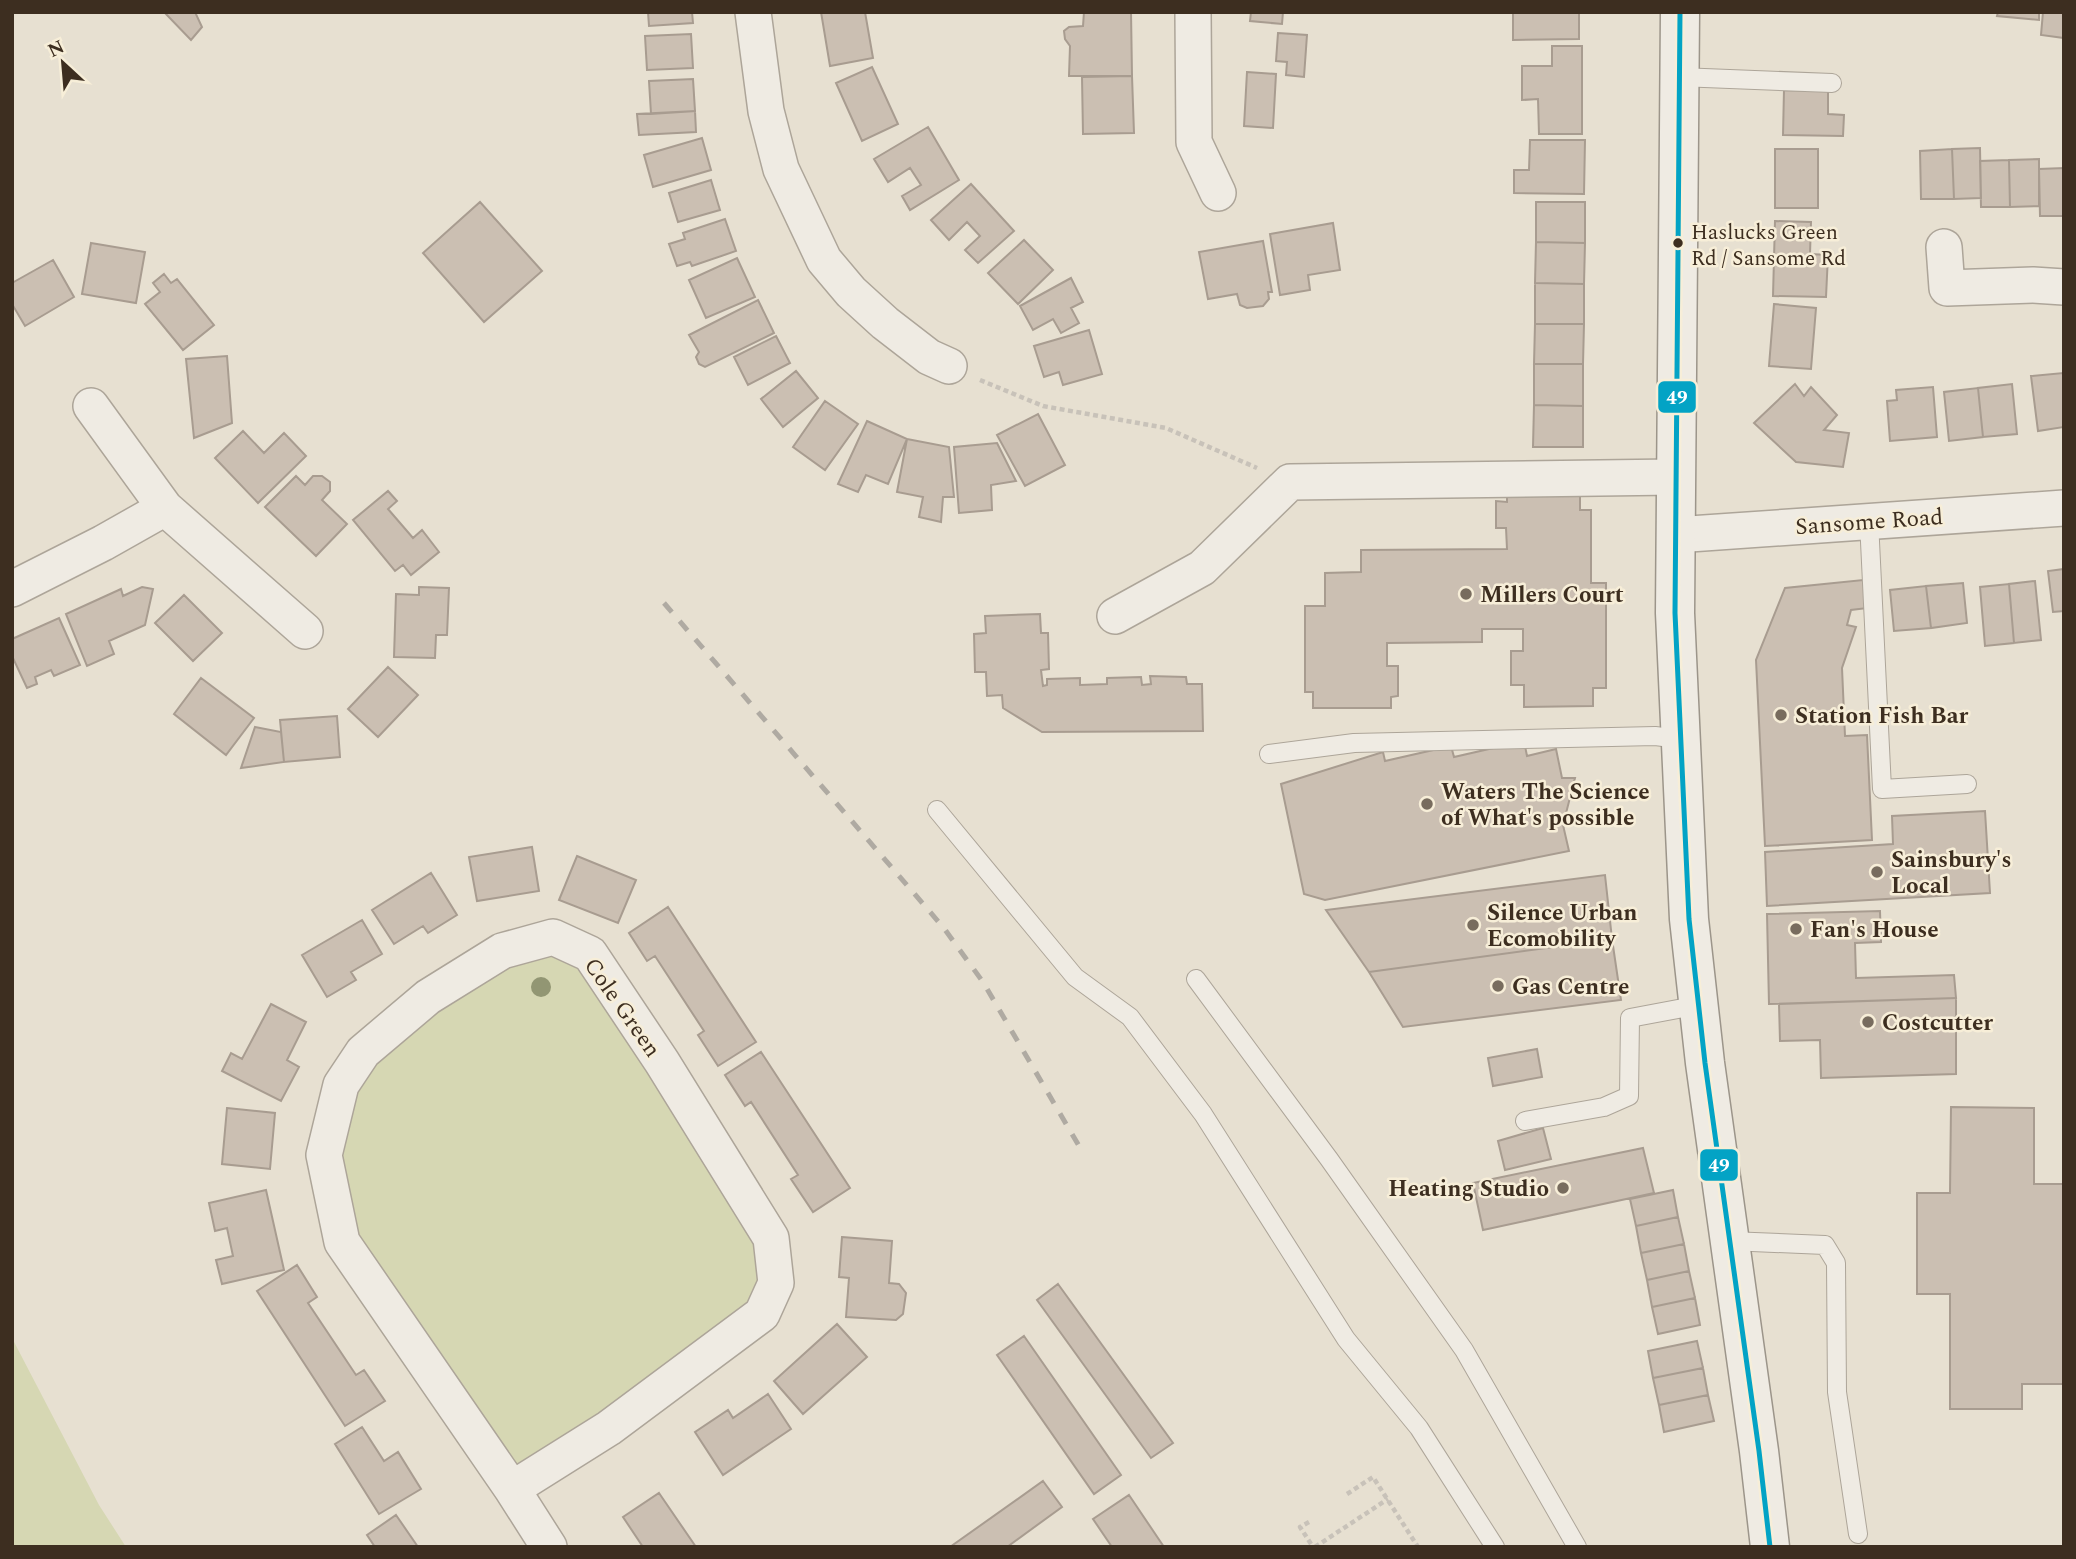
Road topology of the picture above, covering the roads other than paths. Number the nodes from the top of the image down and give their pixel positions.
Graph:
1 (753, 12) edge
2 (1193, 12) edge
3 (1680, 12) edge
4 (1679, 78) junction
5 (1832, 83) dead end
6 (1218, 193) dead end
7 (1944, 247) dead end
8 (2064, 288) edge
9 (949, 366) road end
10 (92, 405) dead end
11 (1675, 477) junction
12 (165, 508) junction
13 (2064, 508) edge
14 (1869, 521) junction
15 (1675, 535) junction
16 (12, 589) edge
17 (1115, 616) dead end
18 (304, 631) dead end
19 (1680, 739) junction
20 (1269, 754) dead end
21 (1967, 784) dead end
22 (937, 810) dead end
23 (1196, 979) dead end
24 (1699, 1005) junction
25 (1525, 1121) dead end
26 (1729, 1241) junction
27 (512, 1489) junction
28 (1858, 1534) dead end
29 (549, 1547) edge
30 (1495, 1547) edge
31 (1577, 1547) edge
32 (1770, 1547) edge

1 - 9 street
2 - 6 street
3 - 4 street
4 - 5 lane
4 - 11 street
7 - 8 street
10 - 12 street
11 - 15 street
11 - 17 street
12 - 16 street
12 - 18 street
13 - 14 street, Sansome Road
14 - 15 street, Sansome Road
14 - 21 lane
15 - 19 street
19 - 20 lane
19 - 24 street
22 - 30 lane
23 - 31 lane
24 - 25 lane
24 - 26 street
26 - 28 lane
26 - 32 street
27 - 27 street, Cole Green
27 - 29 street, Cole Green

